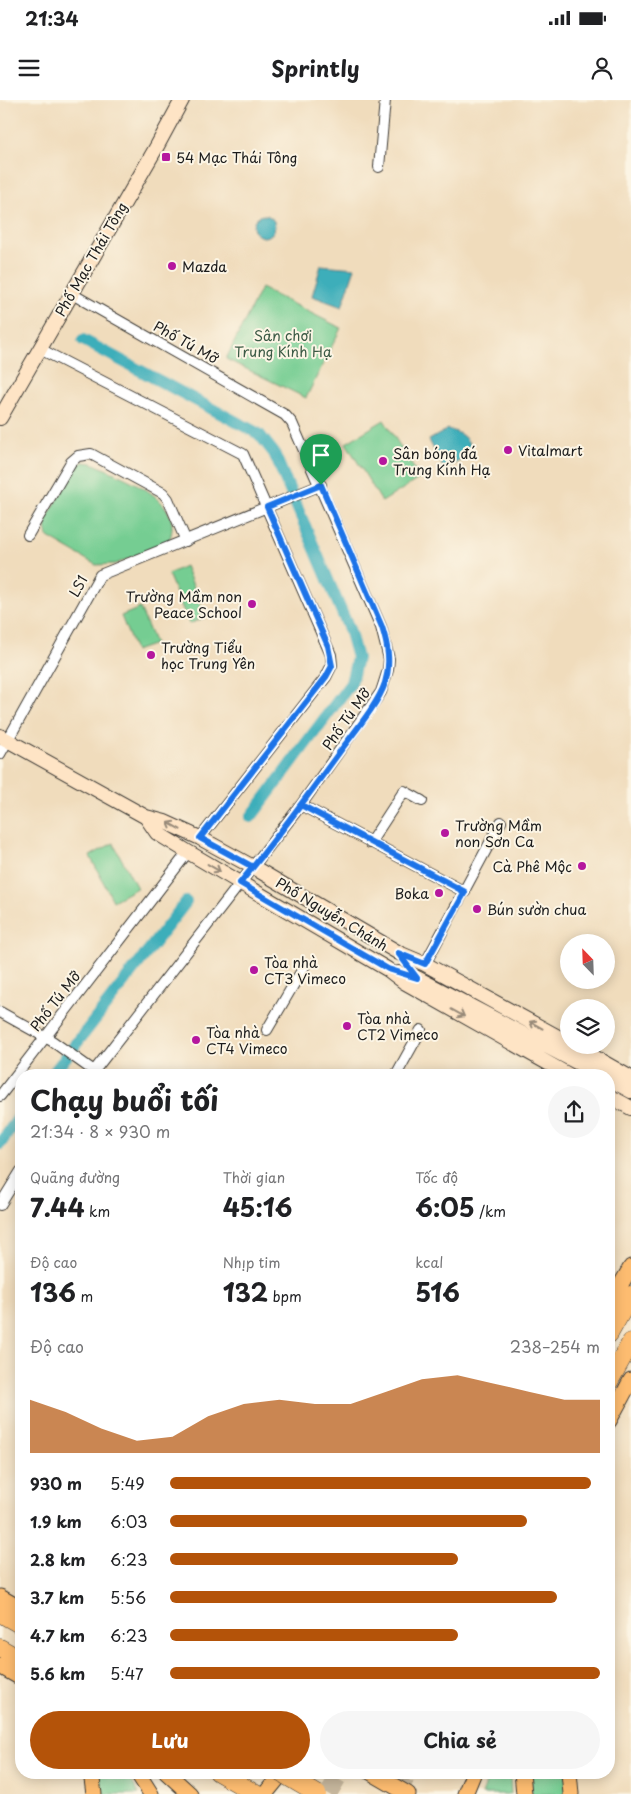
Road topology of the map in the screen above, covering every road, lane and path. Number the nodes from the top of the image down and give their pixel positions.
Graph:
1 (182, 100) edge
2 (385, 100) edge
3 (379, 166) dead end
4 (72, 294) junction
5 (40, 349) junction
6 (0, 418) edge
7 (321, 485) junction
8 (267, 507) junction
9 (28, 535) dead end
10 (186, 541) junction
11 (4, 738) edge
12 (0, 754) edge
13 (422, 801) dead end
14 (301, 805) junction
15 (146, 817) junction
16 (501, 822) dead end
17 (200, 838) junction
18 (370, 843) junction
19 (188, 852) junction
20 (253, 867) junction
21 (240, 883) junction
22 (465, 892) junction
23 (398, 953) junction
24 (425, 964) junction
25 (305, 965) dead end
26 (388, 969) junction
27 (417, 978) junction
28 (0, 1012) edge
29 (266, 1030) dead end
30 (421, 1030) dead end
31 (560, 1038) edge
32 (48, 1039) junction
33 (588, 1054) edge
34 (23, 1069) edge
35 (88, 1069) edge
36 (95, 1069) edge
37 (399, 1069) edge
38 (558, 1069) edge
39 (590, 1069) edge
40 (615, 1069) edge
41 (615, 1069) edge
42 (15, 1078) edge
43 (631, 1078) edge
44 (615, 1082) edge
45 (631, 1091) edge
46 (0, 1096) edge
47 (615, 1099) edge
48 (631, 1108) edge
49 (15, 1181) edge
50 (0, 1205) edge
51 (631, 1267) edge
52 (615, 1295) edge
53 (631, 1295) edge
54 (615, 1323) edge
55 (631, 1342) edge
56 (615, 1371) edge
57 (631, 1380) edge
58 (615, 1410) edge
59 (0, 1597) edge
60 (15, 1606) edge
61 (0, 1613) edge
62 (15, 1622) edge
63 (0, 1648) edge
64 (15, 1657) edge
65 (0, 1666) edge
66 (15, 1675) edge
67 (92, 1779) edge
68 (141, 1779) edge
69 (174, 1779) edge
70 (230, 1779) edge
71 (276, 1779) edge
72 (292, 1779) edge
73 (382, 1779) edge
74 (471, 1779) edge
75 (523, 1779) edge
76 (570, 1779) edge
77 (94, 1794) edge
78 (150, 1794) edge
79 (190, 1794) edge
80 (256, 1794) edge
81 (265, 1794) edge
82 (317, 1794) edge
83 (408, 1794) edge
84 (465, 1794) edge
85 (524, 1794) edge
86 (571, 1794) edge

1 - 4 street, Phố Mạc Thái Tông
2 - 3 street
4 - 5 street, Phố Mạc Thái Tông
4 - 7 street, Phố Tú Mỡ
5 - 6 street, Phố Mạc Thái Tông
5 - 8 street
7 - 8 street, LS1
7 - 14 street, Phố Tú Mỡ
8 - 10 street, LS1
8 - 17 street
9 - 10 street
10 - 11 street, LS1
11 - 12 street, LS1
11 - 15 street, Phố Nguyễn Chánh
13 - 18 street
14 - 18 street
14 - 20 street, Phố Tú Mỡ
17 -> 15 street, Phố Nguyễn Chánh
15 - 19 street, Phố Nguyễn Chánh
16 - 22 street
17 - 20 street, Phố Nguyễn Chánh
18 - 22 street
19 -> 21 street, Phố Nguyễn Chánh
19 - 32 street, Phố Tú Mỡ
20 - 21 street, Phố Tú Mỡ
20 - 23 street, Phố Nguyễn Chánh
21 - 26 street, Phố Nguyễn Chánh
21 - 36 street, Phố Tú Mỡ
22 - 24 street
23 - 24 street, Phố Nguyễn Chánh
23 - 27 street
31 -> 24 street, Phố Nguyễn Chánh
25 - 29 street
26 - 27 street
26 -> 38 street, Phố Nguyễn Chánh
27 - 39 street
28 - 32 street
30 - 37 street
32 - 34 street, Phố Tú Mỡ
32 - 35 street
33 - 41 street
40 - 43 street
42 - 46 street, Phố Tú Mỡ
44 - 45 street
47 - 48 street
49 - 50 street
51 - 52 main road
53 - 54 highway
55 - 56 highway
57 - 58 main road
59 - 60 main road
61 - 62 highway
63 - 64 highway
65 - 66 main road
67 - 77 main road
68 - 78 main road
69 - 79 main road
70 - 80 highway
71 - 81 main road
72 - 82 highway, bridge
73 - 83 main road
74 - 84 main road
75 - 85 main road
76 - 86 main road

